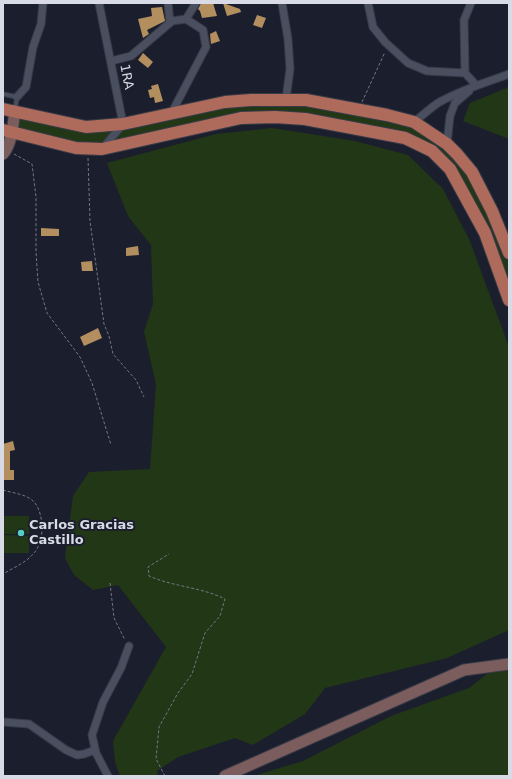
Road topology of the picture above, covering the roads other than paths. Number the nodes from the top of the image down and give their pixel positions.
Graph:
1 (43, 3) edge
2 (99, 3) edge
3 (168, 3) edge
4 (196, 3) edge
5 (282, 3) edge
6 (368, 3) edge
7 (471, 3) edge
8 (186, 19) junction
9 (170, 23) junction
10 (111, 61) junction
11 (465, 73) junction
12 (509, 74) edge
13 (476, 85) junction
14 (3, 94) edge
15 (17, 97) junction
16 (286, 99) junction
17 (3, 109) edge
18 (15, 111) junction
19 (171, 114) junction
20 (414, 122) junction
21 (123, 124) junction
22 (7, 131) edge
23 (447, 144) junction
24 (102, 149) junction
25 (4, 152) edge
26 (509, 252) edge
27 (509, 300) edge
28 (128, 646) road end
29 (509, 664) edge
30 (3, 722) edge
31 (95, 750) junction
32 (108, 776) edge
33 (225, 776) edge

1 - 15 street
2 - 10 street, 1RA
3 - 9 street
4 - 8 street
5 - 16 street
6 - 11 street
7 - 11 street
8 - 9 street
8 - 19 street
9 - 10 street
10 - 21 street, 1RA
11 - 13 street
12 - 13 street
13 - 20 street
13 - 23 street
14 - 15 lane
15 - 18 lane
16 - 19 main road
16 - 20 main road
17 - 18 main road
18 - 21 main road
18 - 22 main road
19 - 21 main road
20 - 23 main road
21 - 24 street
22 - 24 main road
22 - 25 main road
23 - 26 main road
24 - 27 main road
28 - 31 street
29 - 33 main road
30 - 31 street
31 - 32 street

